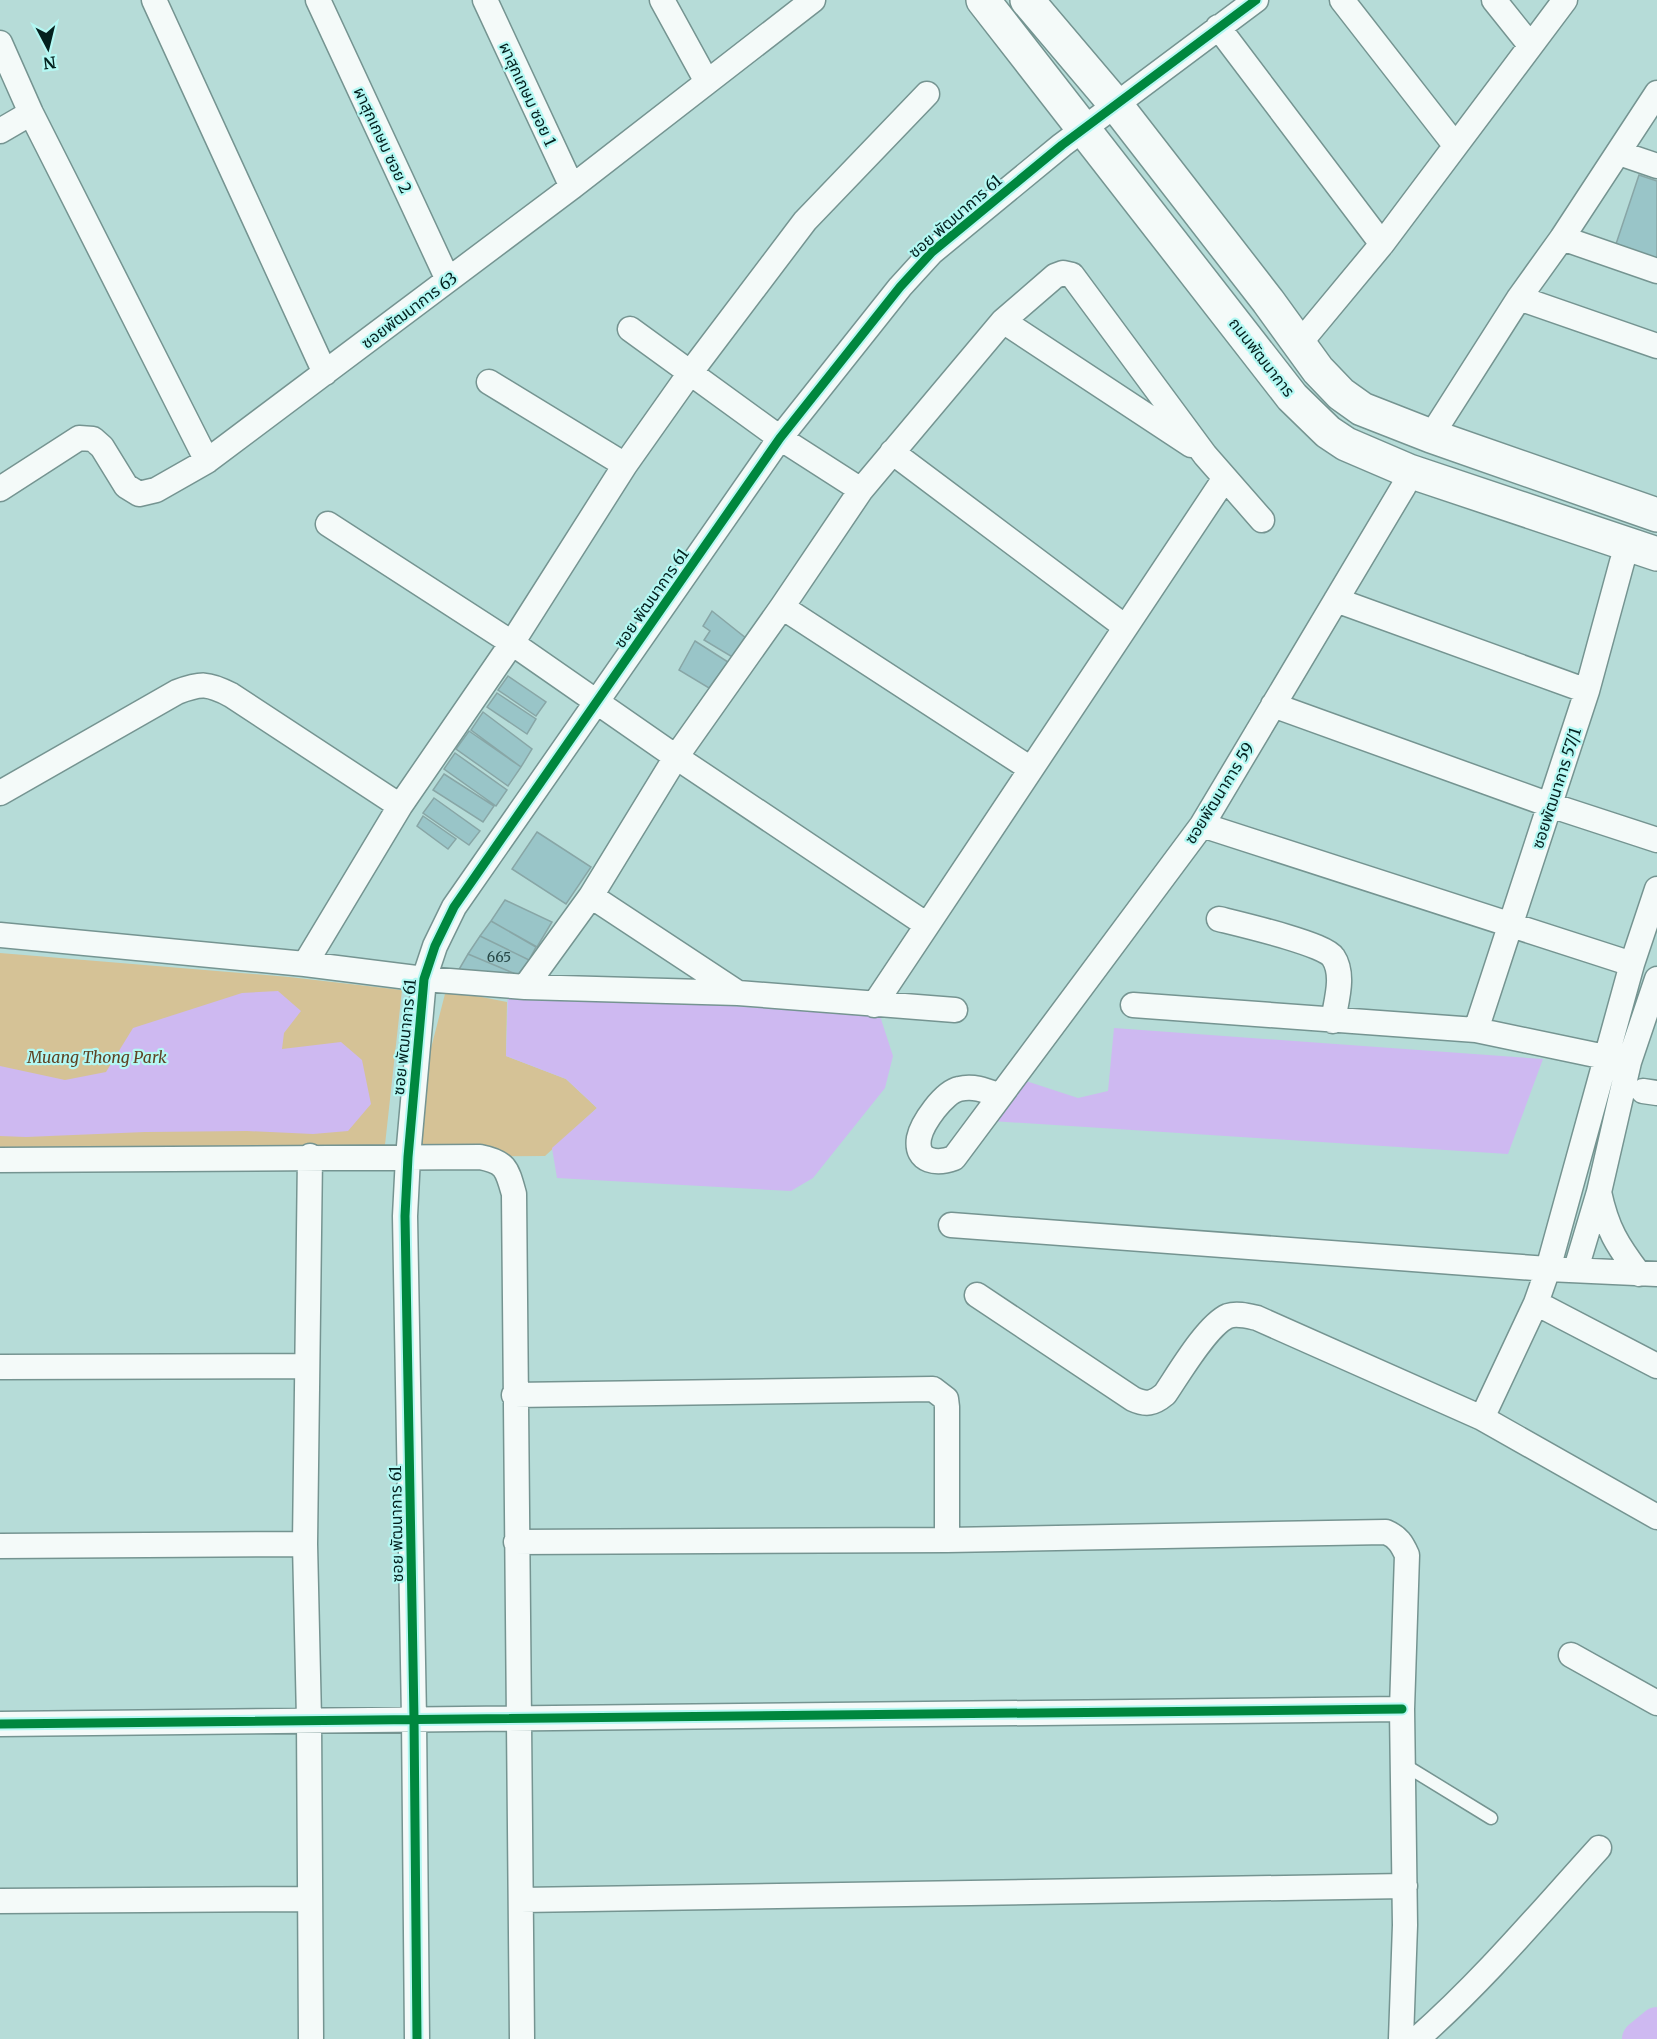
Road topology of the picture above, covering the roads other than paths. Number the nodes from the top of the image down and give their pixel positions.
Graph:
1 (154, 0) edge
2 (318, 0) edge
3 (485, 0) edge
4 (662, 0) edge
5 (983, 0) edge
6 (1027, 0) edge
7 (1256, 0) edge
8 (1342, 0) edge
9 (1494, 0) edge
10 (1565, 0) edge
11 (807, 1) edge
12 (1218, 27) junction
13 (0, 43) edge
14 (1530, 45) junction
15 (707, 82) junction
16 (1657, 93) edge
17 (927, 94) dead end
18 (1116, 105) junction
19 (31, 113) junction
20 (1084, 128) junction
21 (0, 132) edge
22 (1455, 145) junction
23 (1619, 153) junction
24 (1657, 166) edge
25 (572, 187) junction
26 (1562, 238) junction
27 (1382, 244) junction
28 (1657, 271) edge
29 (448, 280) junction
30 (1519, 298) junction
31 (1003, 321) junction
32 (630, 329) dead end
33 (1299, 344) junction
34 (1657, 346) edge
35 (325, 373) junction
36 (690, 373) junction
37 (489, 382) dead end
38 (1431, 436) junction
39 (780, 438) junction
40 (892, 452) junction
41 (1205, 454) junction
42 (207, 461) junction
43 (625, 465) junction
44 (1409, 471) junction
45 (1225, 478) junction
46 (0, 489) edge
47 (861, 490) junction
48 (1657, 515) edge
49 (1262, 520) dead end
50 (328, 524) dead end
51 (1643, 550) edge
52 (1336, 600) junction
53 (782, 607) junction
54 (1124, 626) junction
55 (512, 643) junction
56 (1587, 691) junction
57 (596, 702) junction
58 (1273, 705) junction
59 (676, 757) junction
60 (1031, 769) junction
61 (0, 794) edge
62 (1550, 805) junction
63 (400, 806) junction
64 (1202, 825) junction
65 (1657, 840) edge
66 (1657, 889) edge
67 (591, 896) junction
68 (1219, 919) dead end
69 (927, 925) junction
70 (1511, 925) junction
71 (0, 935) edge
72 (305, 964) junction
73 (1632, 964) junction
74 (424, 979) junction
75 (1657, 979) edge
76 (525, 987) junction
77 (738, 993) junction
78 (874, 1005) junction
79 (1133, 1005) dead end
80 (955, 1010) dead end
81 (1333, 1021) junction
82 (1476, 1030) junction
83 (1618, 1059) junction
84 (1000, 1096) dead end
85 (310, 1156) junction
86 (408, 1157) junction
87 (0, 1160) edge
88 (1599, 1192) junction
89 (951, 1226) dead end
90 (1548, 1269) junction
91 (1576, 1269) junction
92 (1648, 1274) edge
93 (977, 1295) dead end
94 (1536, 1303) junction
95 (307, 1366) junction
96 (1657, 1366) edge
97 (0, 1367) edge
98 (514, 1395) junction
99 (1482, 1419) junction
100 (1657, 1517) edge
101 (947, 1540) junction
102 (516, 1542) junction
103 (305, 1544) junction
104 (0, 1546) edge
105 (1571, 1655) dead end
106 (1657, 1703) edge
107 (1402, 1709) junction
108 (518, 1717) junction
109 (309, 1719) junction
110 (414, 1719) junction
111 (0, 1724) edge
112 (1403, 1764) junction
113 (1491, 1818) dead end
114 (1599, 1848) dead end
115 (1405, 1886) junction
116 (309, 1899) junction
117 (521, 1900) junction
118 (0, 1901) edge
119 (311, 2039) edge
120 (417, 2039) edge
121 (522, 2039) edge
122 (1401, 2039) edge
123 (1417, 2039) edge

1 - 35 street
2 - 29 street, ผาสุกเกษม ซอย 2
3 - 25 street, ผาสุกเกษม ซอย 1
4 - 15 street
5 - 20 main road, ถนนพัฒนาการ
6 - 18 main road
7 - 12 street, ซอย พัฒนาการ 61
8 - 22 street
9 - 14 street
10 - 14 street
11 - 15 street, ซอยพัฒนาการ 63
12 - 18 street, ซอย พัฒนาการ 61
12 - 27 street
13 - 19 street
14 - 22 street
15 - 25 street, ซอยพัฒนาการ 63
16 - 23 street
17 - 36 street
18 - 20 street, ซอย พัฒนาการ 61
18 - 33 main road
19 - 21 street
19 - 42 street
20 - 39 street, ซอย พัฒนาการ 61
20 - 44 main road, ถนนพัฒนาการ
22 - 27 street
23 - 24 street
23 - 26 street
25 - 29 street, ซอยพัฒนาการ 63
26 - 28 street
26 - 30 street
27 - 33 street
29 - 35 street, ซอยพัฒนาการ 63
30 - 34 street
30 - 38 street
31 - 40 street
31 - 41 street
31 - 41 street
32 - 36 street
33 - 38 main road
35 - 42 street, ซอยพัฒนาการ 63
36 - 39 street
36 - 43 street
37 - 43 street
38 - 48 main road
39 - 47 street
39 - 57 street, ซอย พัฒนาการ 61
40 - 47 street
40 - 54 street
41 - 45 street
42 - 46 street, ซอยพัฒนาการ 63
43 - 55 street
44 - 51 main road, ถนนพัฒนาการ
44 - 52 street, ซอยพัฒนาการ 59
45 - 49 street
45 - 54 street
47 - 53 street
50 - 55 street
51 - 56 street, ซอยพัฒนาการ 57/1
52 - 56 street
52 - 58 street, ซอยพัฒนาการ 59
53 - 59 street
53 - 60 street
54 - 60 street
55 - 57 street
55 - 63 street
56 - 62 street, ซอยพัฒนาการ 57/1
57 - 59 street
57 - 74 street, ซอย พัฒนาการ 61
58 - 62 street
58 - 64 street, ซอยพัฒนาการ 59
59 - 67 street
59 - 69 street
60 - 69 street
61 - 63 street
62 - 65 street
62 - 70 street, ซอยพัฒนาการ 57/1
63 - 72 street
64 - 70 street
64 - 84 street, ซอยพัฒนาการ 59
66 - 73 street
67 - 76 street
67 - 77 street
68 - 81 street
69 - 78 street
70 - 73 street
70 - 82 street, ซอยพัฒนาการ 57/1
71 - 72 street
72 - 74 street
73 - 83 street
74 - 76 street
74 - 86 street, ซอย พัฒนาการ 61
75 - 83 street
76 - 77 street
77 - 78 street
78 - 80 street
79 - 81 street
81 - 82 street
82 - 83 street
83 - 88 street
83 - 90 street
85 - 86 street
85 - 87 street
85 - 95 street
86 - 98 street
86 - 110 street, ซอย พัฒนาการ 61
88 - 91 street
88 - 92 street
89 - 90 street
90 - 91 street
90 - 94 street
91 - 92 street
93 - 99 street
94 - 96 street
94 - 99 street
95 - 97 street
95 - 103 street
98 - 101 street
98 - 102 street
99 - 100 street
101 - 102 street
101 - 107 street
102 - 108 street
103 - 104 street
103 - 109 street
105 - 106 street
107 - 108 street
107 - 112 street
108 - 110 street
108 - 117 street
109 - 110 street
109 - 111 street
109 - 116 street
110 - 120 street, ซอย พัฒนาการ 61
112 - 113 lane
112 - 115 street
114 - 123 street
115 - 117 street
115 - 122 street
116 - 118 street
116 - 119 street
117 - 121 street

